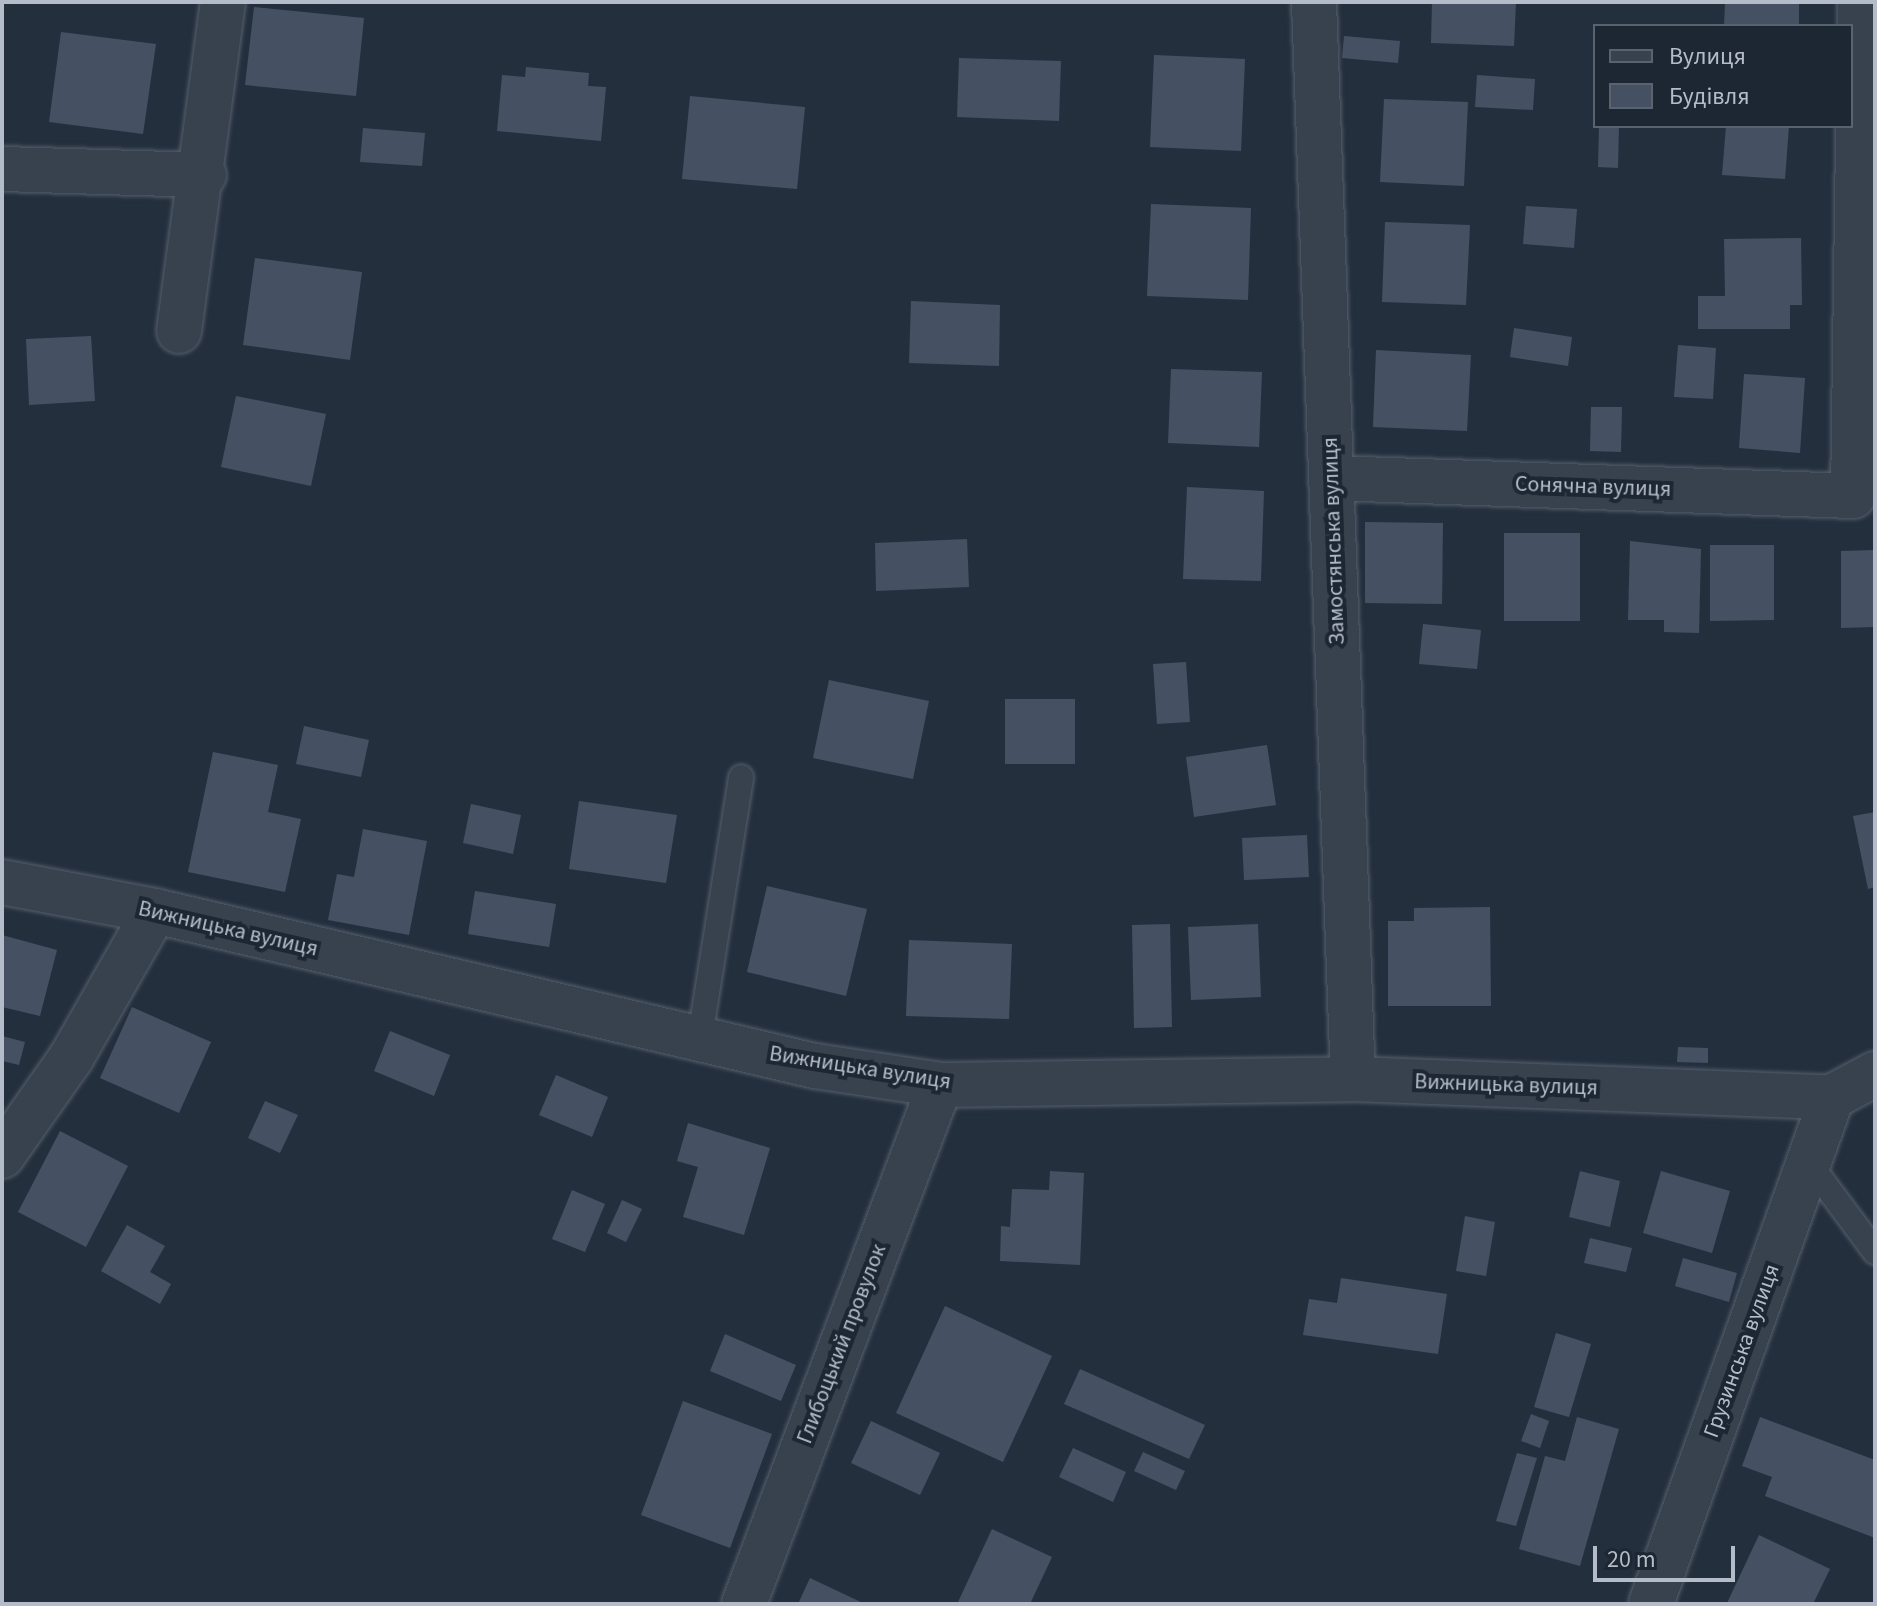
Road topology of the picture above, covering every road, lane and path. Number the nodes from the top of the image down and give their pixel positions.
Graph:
1 (223, 2) edge
2 (1314, 2) edge
3 (1860, 2) edge
4 (2, 169) edge
5 (204, 175) junction
6 (179, 331) dead end
7 (1332, 478) junction
8 (1864, 496) edge
9 (741, 777) dead end
10 (2, 882) edge
11 (155, 911) junction
12 (700, 1037) junction
13 (1875, 1074) edge
14 (1353, 1079) junction
15 (940, 1085) junction
16 (1832, 1097) junction
17 (2, 1156) edge
18 (1809, 1163) junction
19 (1875, 1252) edge
20 (744, 1604) edge
21 (1651, 1604) edge

1 - 5 street
2 - 7 street, Замостянська вулиця
3 - 8 street, Сонячна вулиця
4 - 5 street
5 - 6 street
7 - 8 street, Сонячна вулиця
7 - 14 street, Замостянська вулиця
9 - 12 lane
10 - 11 street, Вижницька вулиця
11 - 12 street, Вижницька вулиця
11 - 17 street
12 - 15 street, Вижницька вулиця
13 - 16 street
14 - 15 street, Вижницька вулиця
14 - 16 street, Вижницька вулиця
15 - 20 street, Глибоцький провулок
16 - 18 street, Грузинська вулиця
18 - 19 lane
18 - 21 street, Грузинська вулиця

